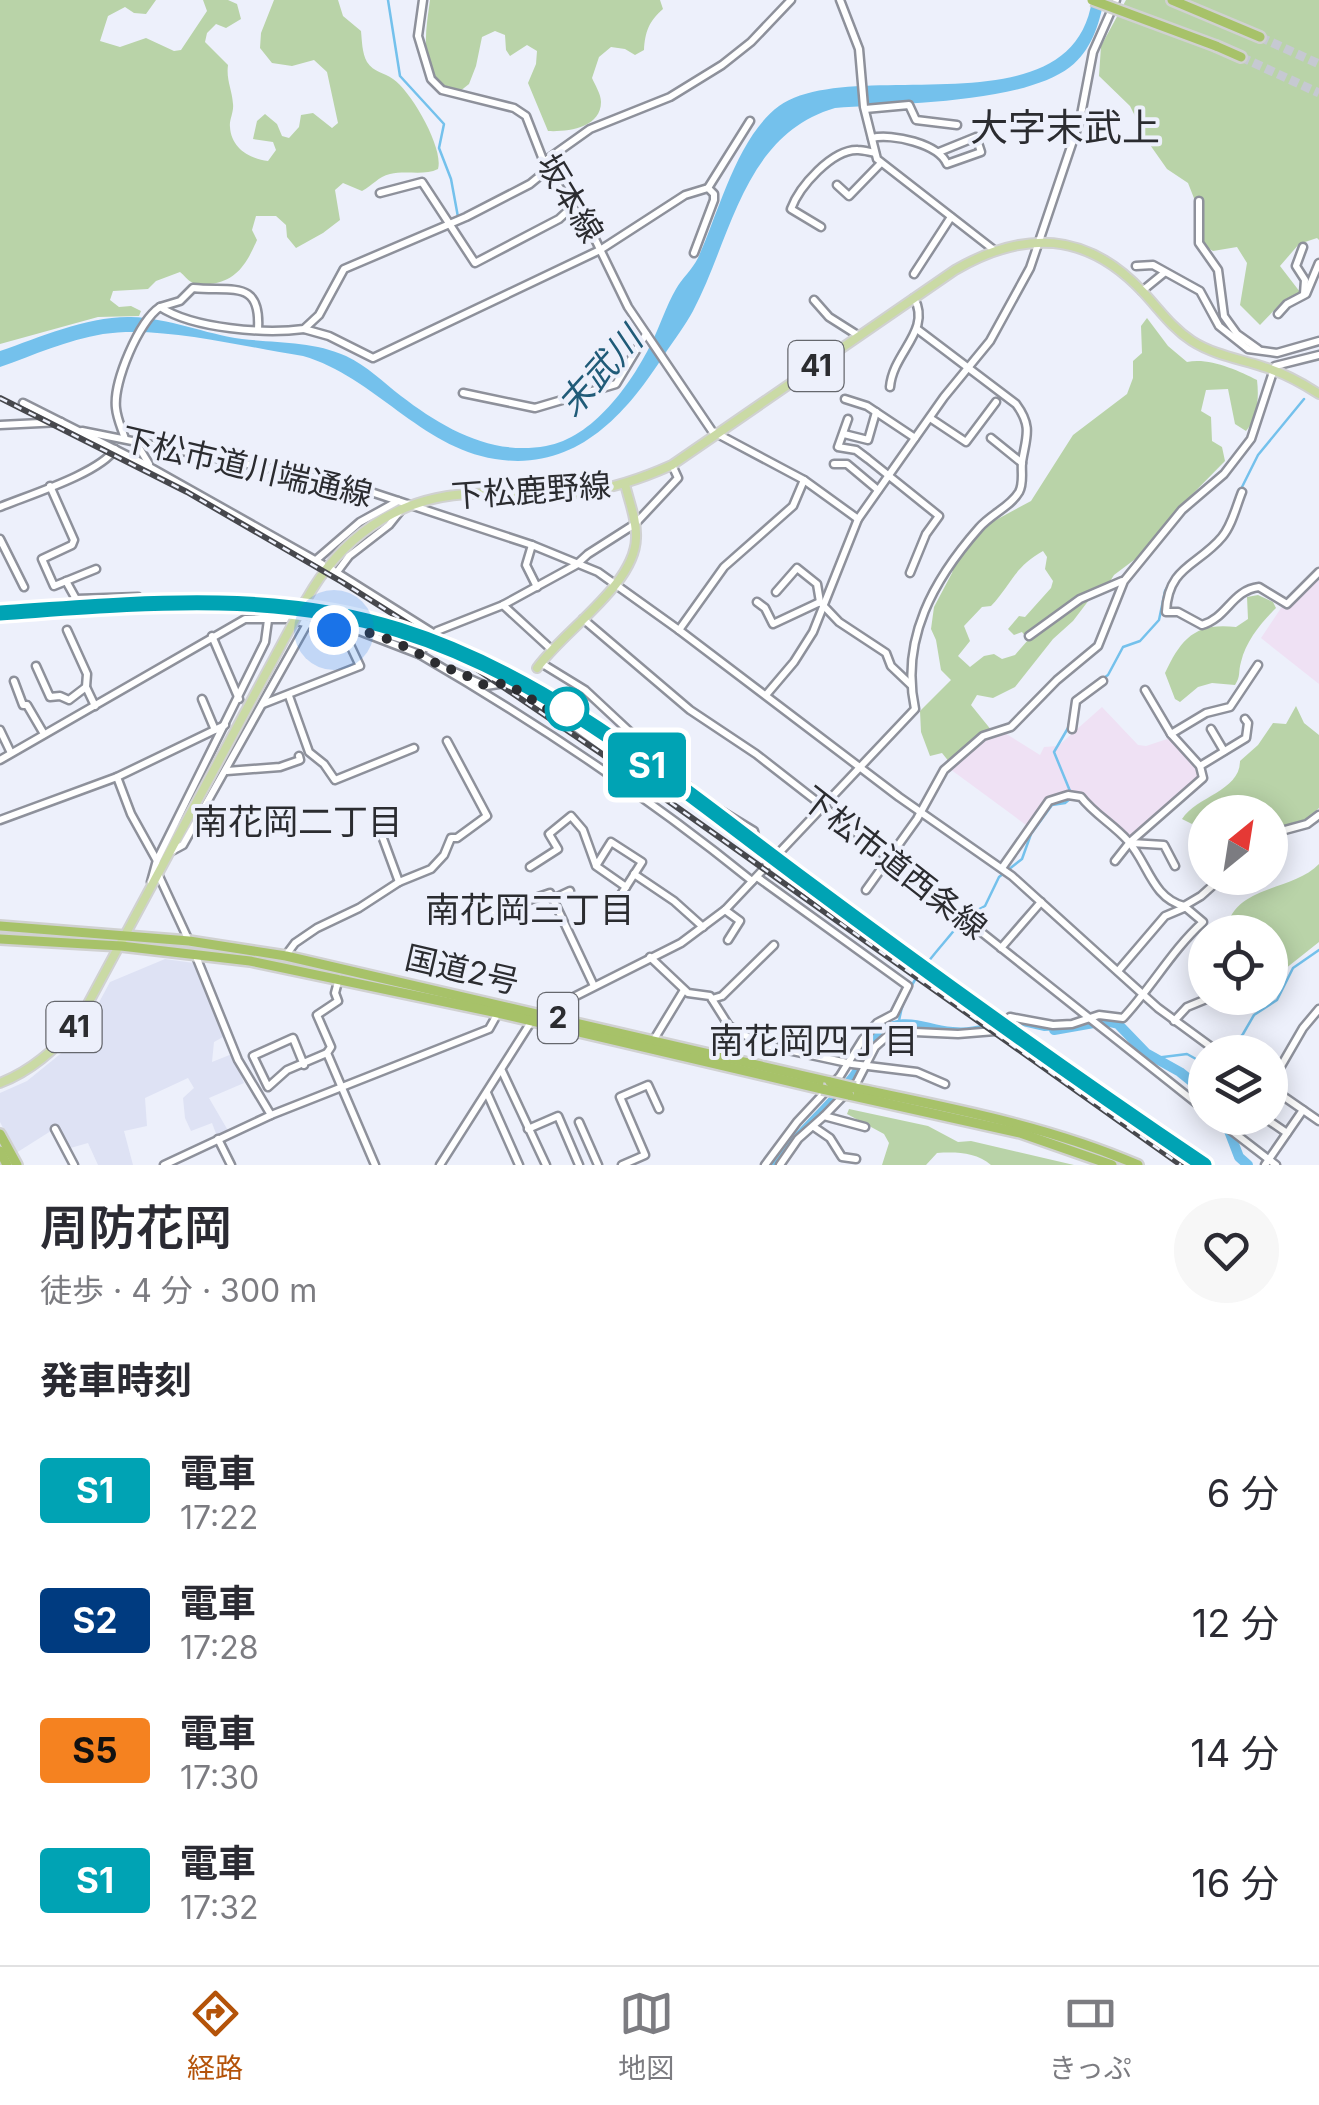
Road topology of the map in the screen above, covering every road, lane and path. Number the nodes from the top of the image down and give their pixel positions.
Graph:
1 (423, 0) edge
2 (790, 0) edge
3 (840, 0) edge
4 (1092, 0) edge
5 (1116, 0) edge
6 (1172, 0) edge
7 (1260, 37) tunnel mouth
8 (1241, 57) tunnel mouth
9 (864, 108) junction
10 (750, 121) dead end
11 (957, 125) dead end
12 (872, 138) junction
13 (939, 152) junction
14 (875, 153) junction
15 (971, 156) junction
16 (545, 160) junction
17 (880, 163) junction
18 (976, 169) dead end
19 (546, 170) junction
20 (838, 185) dead end
21 (708, 188) junction
22 (380, 192) dead end
23 (1199, 201) dead end
24 (572, 207) junction
25 (951, 217) junction
26 (450, 222) junction
27 (821, 227) dead end
28 (1038, 241) junction
29 (1303, 246) dead end
30 (600, 250) junction
31 (994, 250) junction
32 (694, 253) dead end
33 (1319, 263) edge
34 (1136, 266) dead end
35 (1164, 273) junction
36 (914, 274) dead end
37 (1142, 292) junction
38 (1304, 296) junction
39 (914, 298) junction
40 (814, 300) dead end
41 (160, 307) junction
42 (1278, 314) dead end
43 (258, 329) junction
44 (917, 329) junction
45 (307, 332) junction
46 (648, 335) junction
47 (859, 336) junction
48 (1319, 341) edge
49 (1258, 350) junction
50 (1319, 355) edge
51 (1278, 358) junction
52 (967, 366) junction
53 (1272, 370) junction
54 (890, 387) dead end
55 (463, 394) dead end
56 (1319, 394) edge
57 (845, 399) dead end
58 (996, 402) dead end
59 (23, 403) dead end
60 (876, 412) junction
61 (930, 417) junction
62 (848, 418) dead end
63 (62, 422) junction
64 (0, 425) edge
65 (82, 432) junction
66 (719, 433) junction
67 (844, 434) junction
68 (916, 438) junction
69 (991, 438) dead end
70 (125, 439) junction
71 (135, 441) junction
72 (115, 449) junction
73 (1022, 463) junction
74 (834, 464) dead end
75 (672, 465) junction
76 (148, 466) junction
77 (889, 474) junction
78 (804, 480) junction
79 (624, 484) junction
80 (50, 486) junction
81 (878, 490) junction
82 (1242, 492) dead end
83 (400, 505) junction
84 (412, 505) junction
85 (0, 507) edge
86 (858, 519) junction
87 (635, 524) junction
88 (0, 539) edge
89 (532, 544) junction
90 (579, 563) junction
91 (96, 569) dead end
92 (910, 572) dead end
93 (1319, 572) edge
94 (1124, 581) junction
95 (66, 582) junction
96 (615, 584) junction
97 (24, 587) dead end
98 (537, 587) junction
99 (776, 592) dead end
100 (138, 596) dead end
101 (757, 602) dead end
102 (822, 603) junction
103 (503, 606) junction
104 (582, 618) junction
105 (268, 620) junction
106 (308, 624) junction
107 (342, 628) junction
108 (68, 630) dead end
109 (679, 630) junction
110 (433, 634) junction
111 (212, 636) junction
112 (1030, 636) dead end
113 (552, 650) junction
114 (419, 654) junction
115 (1258, 665) dead end
116 (36, 666) dead end
117 (539, 666) joint
118 (448, 670) junction
119 (14, 681) dead end
120 (1103, 681) dead end
121 (911, 685) junction
122 (86, 688) junction
123 (1144, 690) dead end
124 (766, 695) junction
125 (289, 696) junction
126 (240, 699) junction
127 (202, 700) dead end
128 (94, 706) junction
129 (258, 707) junction
130 (1245, 718) dead end
131 (226, 724) junction
132 (1072, 729) dead end
133 (1212, 729) dead end
134 (0, 730) edge
135 (215, 730) junction
136 (44, 734) junction
137 (1172, 734) junction
138 (447, 742) dead end
139 (414, 748) dead end
140 (1224, 751) junction
141 (11, 753) junction
142 (300, 756) dead end
143 (0, 760) edge
144 (1200, 766) junction
145 (861, 768) junction
146 (226, 771) junction
147 (117, 777) junction
148 (668, 795) dead end
149 (824, 807) junction
150 (920, 812) junction
151 (1319, 815) edge
152 (0, 820) edge
153 (378, 826) dead end
154 (1288, 829) edge
155 (1130, 842) junction
156 (169, 852) junction
157 (776, 856) junction
158 (889, 859) junction
159 (157, 860) junction
160 (1115, 861) dead end
161 (596, 866) junction
162 (1175, 866) dead end
163 (530, 868) dead end
164 (1002, 868) junction
165 (158, 873) junction
166 (634, 874) junction
167 (754, 879) junction
168 (399, 882) junction
169 (626, 886) junction
170 (149, 890) junction
171 (866, 890) dead end
172 (570, 892) dead end
173 (1202, 895) edge
174 (552, 899) junction
175 (1041, 902) junction
176 (613, 906) dead end
177 (1185, 906) junction
178 (725, 910) junction
179 (494, 912) dead end
180 (0, 926) edge
181 (703, 927) junction
182 (126, 934) junction
183 (0, 939) edge
184 (728, 940) dead end
185 (189, 941) junction
186 (774, 945) dead end
187 (120, 946) junction
188 (1002, 948) junction
189 (194, 953) junction
190 (286, 956) junction
191 (650, 957) junction
192 (1118, 971) junction
193 (339, 978) junction
194 (594, 986) junction
195 (684, 990) junction
196 (1144, 996) junction
197 (712, 999) junction
198 (1188, 1007) edge
199 (1319, 1009) edge
200 (498, 1013) junction
201 (542, 1014) junction
202 (1010, 1017) dead end
203 (1090, 1018) junction
204 (1174, 1021) junction
205 (531, 1022) junction
206 (995, 1031) dead end
207 (1194, 1035) edge
208 (653, 1041) junction
209 (327, 1052) junction
210 (1288, 1054) edge
211 (851, 1063) junction
212 (304, 1065) junction
213 (866, 1066) junction
214 (501, 1070) junction
215 (0, 1083) edge
216 (945, 1084) dead end
217 (343, 1086) junction
218 (826, 1086) junction
219 (852, 1092) junction
220 (487, 1093) junction
221 (1188, 1096) edge
222 (1288, 1099) edge
223 (659, 1109) dead end
224 (1304, 1110) junction
225 (271, 1115) junction
226 (824, 1116) junction
227 (1319, 1121) edge
228 (578, 1122) dead end
229 (814, 1127) junction
230 (864, 1128) dead end
231 (54, 1129) dead end
232 (528, 1129) junction
233 (1288, 1132) edge
234 (0, 1134) edge
235 (1237, 1135) edge
236 (1286, 1135) edge
237 (218, 1140) junction
238 (0, 1152) edge
239 (856, 1159) dead end
240 (1266, 1162) edge
241 (1106, 1164) edge
242 (7, 1165) edge
243 (18, 1165) edge
244 (74, 1165) edge
245 (164, 1165) edge
246 (231, 1165) edge
247 (375, 1165) edge
248 (440, 1165) edge
249 (519, 1165) edge
250 (546, 1165) edge
251 (579, 1165) edge
252 (598, 1165) edge
253 (622, 1165) edge
254 (766, 1165) edge
255 (780, 1165) edge
256 (1138, 1165) edge
257 (1276, 1165) edge

1 - 16 street, 坂本線
2 - 16 street
3 - 9 street
4 - 8 highway, bridge
5 - 28 street
6 - 7 highway
9 - 11 street
9 - 12 street
10 - 21 street
12 - 13 street
12 - 14 street
13 - 15 street
13 - 15 street
14 - 17 street
14 - 27 street
15 - 18 street
16 - 19 street, 坂本線
17 - 20 street
17 - 25 street
19 - 24 street, 坂本線
19 - 26 street
21 - 30 street
21 - 32 street
22 - 26 street
23 - 49 street
24 - 26 street
24 - 30 street, 坂本線
25 - 31 street
25 - 36 street
26 - 45 street
28 - 31 main road, 下松鹿野線 / 41
28 - 37 main road, 下松鹿野線 / 41
28 - 52 street
29 - 38 street
30 - 45 street
30 - 46 street, 坂本線
31 - 39 main road, 下松鹿野線 / 41
33 - 38 street
34 - 35 street
35 - 37 street
35 - 49 street
37 - 53 main road, 下松鹿野線 / 41
38 - 42 street
39 - 44 street
39 - 47 main road, 下松鹿野線 / 41
40 - 47 street
41 - 43 street
41 - 43 street
41 - 70 street
43 - 45 street
44 - 52 street
44 - 54 street
46 - 55 street
46 - 66 street, 坂本線
47 - 66 main road, 下松鹿野線 / 41
48 - 51 street
49 - 51 street
50 - 51 street
51 - 53 street
52 - 61 street
52 - 73 street
53 - 56 main road, 下松鹿野線 / 41
53 - 94 street
57 - 60 street
58 - 61 street
59 - 63 street
60 - 67 street
60 - 68 street
61 - 68 street
62 - 67 street
63 - 64 street
63 - 65 street
65 - 70 street, 下松市道川端通線
65 - 72 street
66 - 75 main road, 下松鹿野線 / 41
66 - 78 street
67 - 77 street
68 - 77 street
69 - 73 street
70 - 71 street, 下松市道川端通線
71 - 76 street
71 - 83 street, 下松市道川端通線
72 - 76 street
72 - 80 street
73 - 121 street
74 - 81 street
75 - 79 main road, 下松鹿野線 / 41
75 - 87 street
76 - 83 street
77 - 81 street
77 - 92 street
78 - 86 street
78 - 109 street
79 - 84 main road, 下松鹿野線 / 41
79 - 87 main road
80 - 85 street
80 - 95 street
81 - 86 street
82 - 93 street
83 - 84 main road, 下松鹿野線 / 41
83 - 110 street
83 - 156 main road, 下松鹿野線 / 41, bridge
84 - 89 street
86 - 102 street
87 - 90 street
87 - 96 main road
88 - 97 street
89 - 90 street
89 - 98 street
90 - 96 street
90 - 98 street
91 - 95 street
94 - 112 street
94 - 150 street
95 - 100 street
96 - 104 main road
96 - 109 street
98 - 103 street
99 - 102 street
101 - 102 street
102 - 121 street
102 - 124 street
103 - 110 street
103 - 113 street
104 - 113 main road
104 - 149 street, 下松市道西条線
105 - 106 street
105 - 111 street
105 - 126 street
106 - 107 street
106 - 129 street
107 - 114 street
107 - 125 street
108 - 122 street
109 - 124 street
110 - 114 street
111 - 126 street
111 - 128 street
113 - 117 main road
114 - 118 street
115 - 137 street
116 - 122 street
117 - 157 street
118 - 148 street
118 - 167 street
119 - 136 street
120 - 132 street
121 - 145 street
122 - 128 street
123 - 137 street
124 - 145 street
125 - 129 street
125 - 139 street
126 - 131 street
127 - 135 street
128 - 136 street
129 - 146 street
130 - 140 street
131 - 135 street
131 - 159 street
133 - 140 street
134 - 141 street
135 - 147 street
136 - 141 street
137 - 144 street
138 - 168 street
140 - 144 street
141 - 143 street
142 - 146 street
144 - 155 street
145 - 149 street
145 - 150 street
146 - 156 street
147 - 152 street
147 - 159 street
149 - 157 street
149 - 158 street, 下松市道西条線
150 - 158 street
150 - 164 street
151 - 154 street
153 - 168 street
155 - 160 street
155 - 162 street
155 - 164 street
155 - 177 street
156 - 165 main road, 下松鹿野線 / 41
157 - 167 street
158 - 171 street
158 - 188 street, 下松市道西条線
159 - 170 street
161 - 163 street
161 - 166 street
161 - 169 street
164 - 175 street
165 - 170 main road, 下松鹿野線 / 41
165 - 185 street
166 - 169 street
166 - 181 street
167 - 178 street
167 - 211 street
168 - 190 street
169 - 176 street
170 - 182 main road, 下松鹿野線 / 41
172 - 174 street
173 - 177 street
174 - 179 street
174 - 194 street
175 - 188 street
175 - 192 street
177 - 192 street
177 - 196 street
178 - 181 street
178 - 184 street
180 - 182 highway, 国道2号 / 2
181 - 191 street
182 - 185 highway, 国道2号 / 2
182 - 187 main road, 下松鹿野線 / 41
183 - 187 highway, 国道2号 / 2
185 - 190 highway, 国道2号 / 2
186 - 197 street
187 - 189 highway, 国道2号 / 2
187 - 215 main road, 下松鹿野線 / 41
188 - 203 street, 下松市道西条線
189 - 193 highway, 国道2号 / 2
189 - 225 street
190 - 201 highway, 国道2号 / 2
191 - 194 street
191 - 195 street
192 - 196 street
193 - 200 highway, 国道2号 / 2
193 - 209 street
194 - 201 street
195 - 197 street
195 - 208 street
196 - 203 street
196 - 204 street
197 - 211 street
198 - 204 street
199 - 210 street
200 - 205 highway, 国道2号 / 2
200 - 217 street
201 - 205 street
201 - 208 highway, 国道2号 / 2
202 - 203 street
203 - 221 street, 下松市道西条線
204 - 207 street
205 - 214 street
205 - 218 highway, 国道2号 / 2
206 - 213 street
208 - 218 highway, 国道2号 / 2
209 - 212 street
209 - 217 street
211 - 213 street
211 - 254 street
212 - 212 street
213 - 216 street
213 - 226 street
214 - 220 street
214 - 232 street
217 - 225 street
217 - 247 street
218 - 219 highway, 国道2号 / 2, bridge
219 - 241 highway, 国道2号 / 2
219 - 256 highway, 国道2号 / 2
220 - 248 street
220 - 249 street
222 - 224 street
223 - 253 street
224 - 227 street
224 - 233 street
225 - 237 street
226 - 229 street
226 - 230 street
228 - 252 street
229 - 239 street
229 - 255 street
231 - 244 street
232 - 250 street
232 - 251 street
234 - 243 highway
235 - 240 street
236 - 240 street
237 - 245 street
237 - 246 street
238 - 242 highway
240 - 257 street

